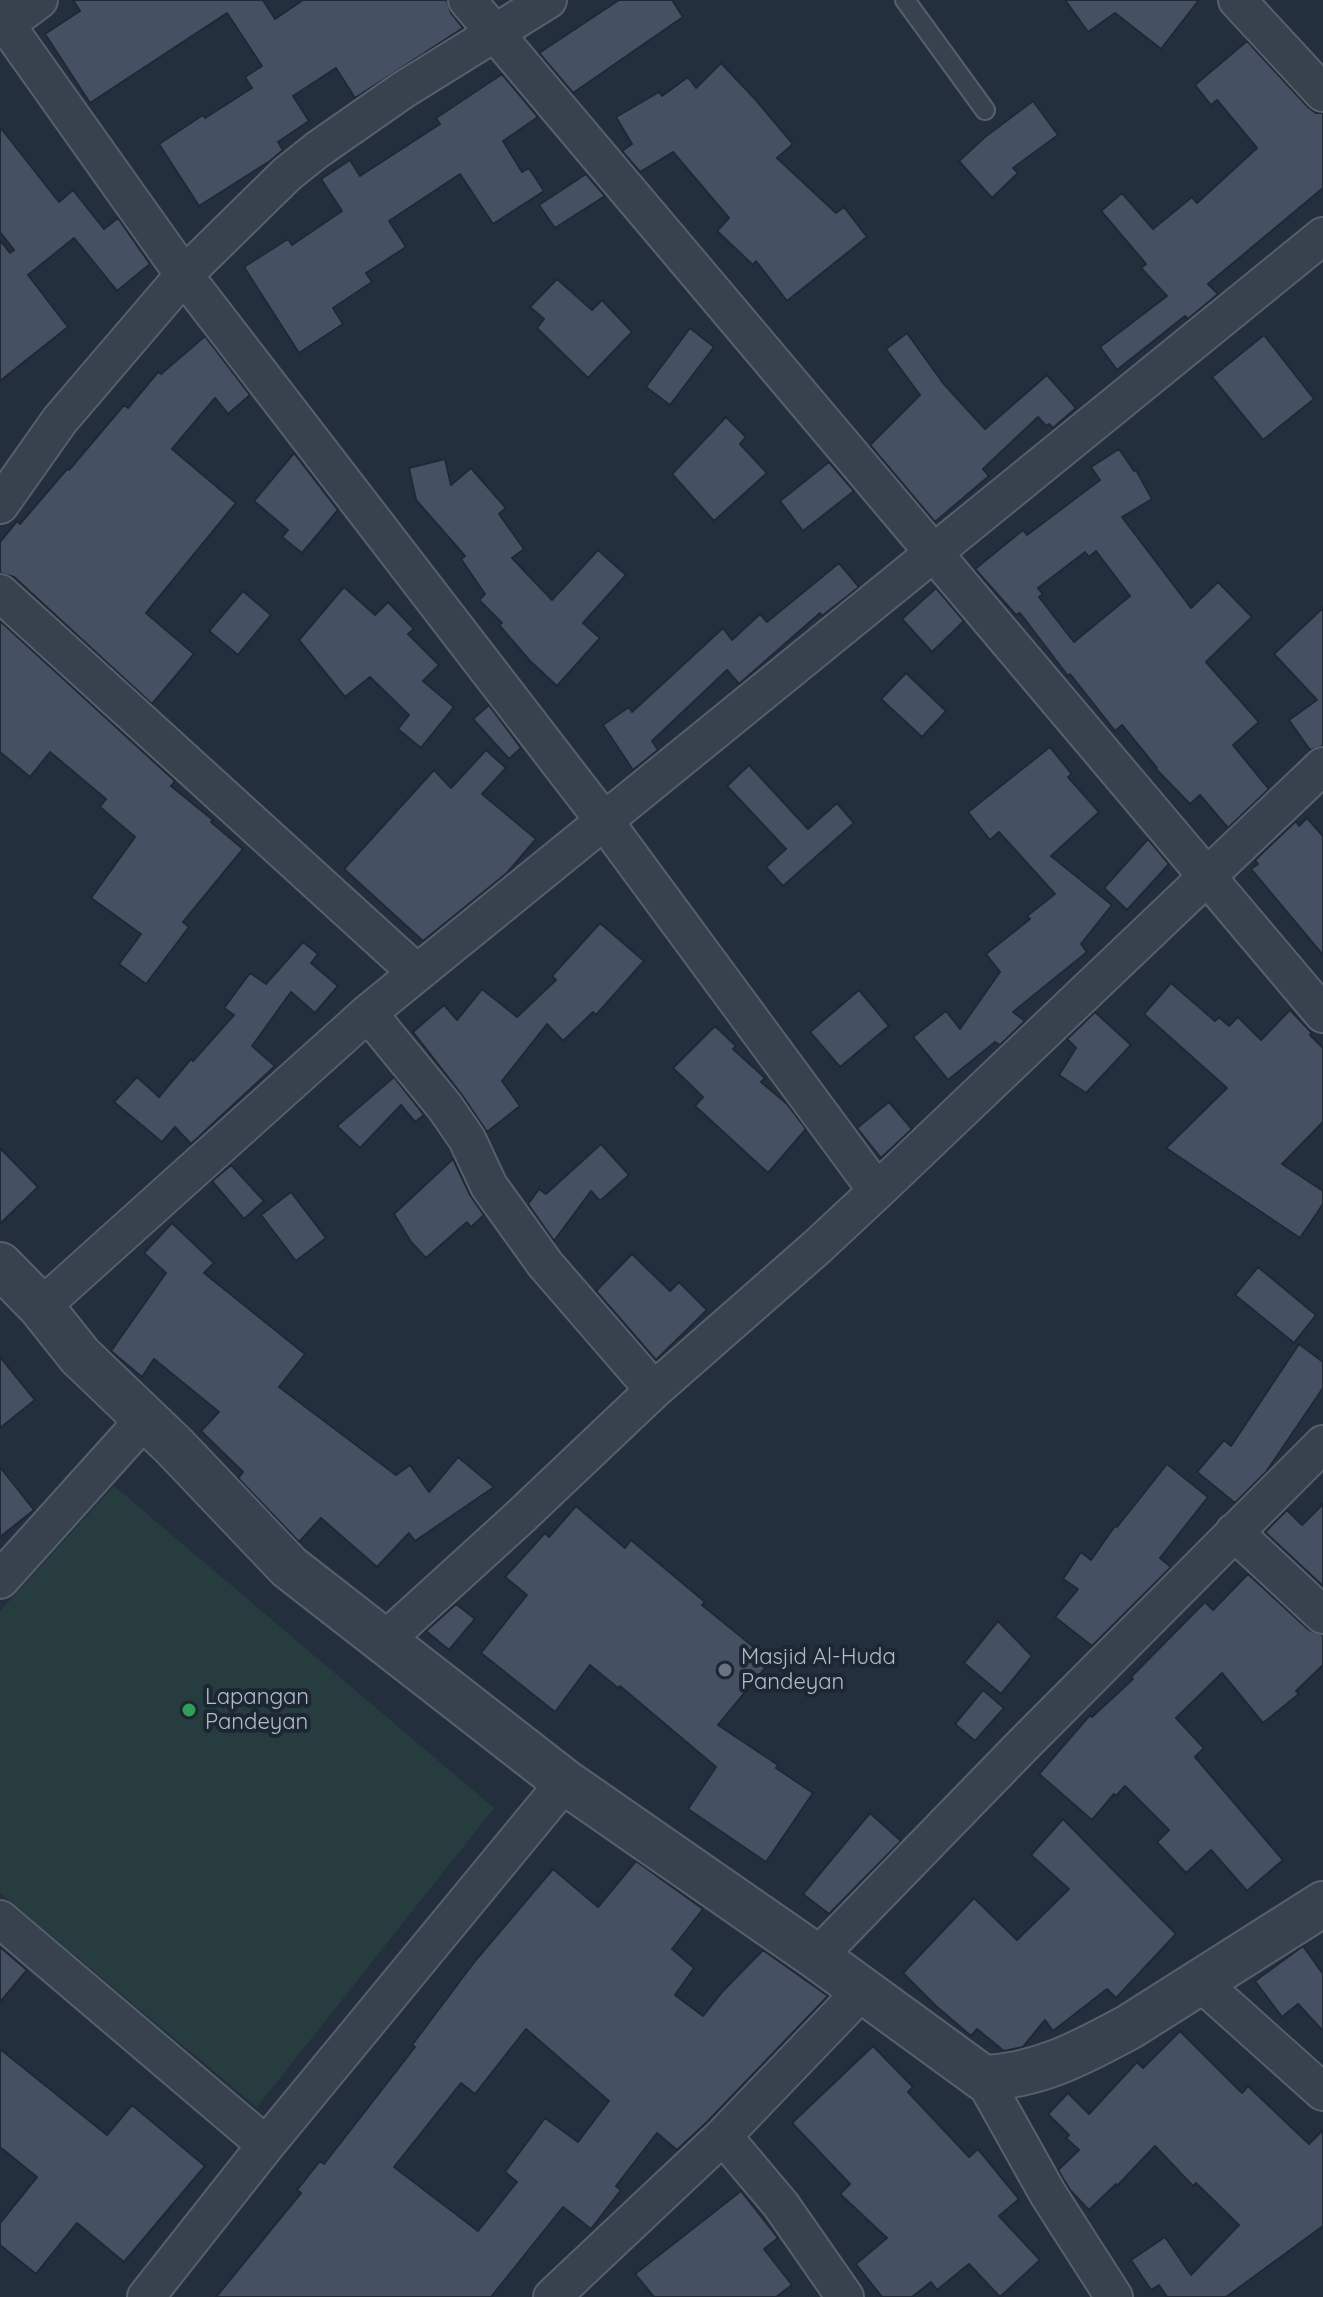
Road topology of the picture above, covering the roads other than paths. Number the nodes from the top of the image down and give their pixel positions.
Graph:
1 (39, 0) edge
2 (467, 0) edge
3 (548, 0) edge
4 (905, 0) edge
5 (1237, 0) edge
6 (2, 23) edge
7 (494, 35) junction
8 (1323, 93) edge
9 (985, 110) dead end
10 (1323, 236) edge
11 (184, 275) junction
12 (0, 505) edge
13 (934, 552) junction
14 (0, 593) edge
15 (1323, 766) edge
16 (605, 822) junction
17 (1207, 875) junction
18 (417, 973) junction
19 (368, 1013) junction
20 (1323, 1014) edge
21 (877, 1191) junction
22 (0, 1265) edge
23 (41, 1307) junction
24 (654, 1390) junction
25 (145, 1419) junction
26 (1323, 1444) edge
27 (1234, 1532) junction
28 (0, 1580) edge
29 (1323, 1615) edge
30 (385, 1640) junction
31 (565, 1782) junction
32 (1323, 1904) edge
33 (0, 1919) edge
34 (817, 1957) junction
35 (1199, 1981) junction
36 (862, 1991) junction
37 (983, 2078) junction
38 (1323, 2092) edge
39 (723, 2136) junction
40 (266, 2145) junction
41 (146, 2297) edge
42 (552, 2297) edge
43 (845, 2297) edge
44 (1114, 2297) edge

1 - 6 street
2 - 7 street
3 - 7 street
4 - 9 lane
5 - 8 street
6 - 11 street
7 - 11 street
7 - 13 street
10 - 13 street
11 - 12 street
11 - 16 street
13 - 16 street
13 - 17 street
14 - 18 street
15 - 17 street
16 - 18 street
16 - 21 street
17 - 20 street
17 - 21 street
18 - 19 street
19 - 23 street
19 - 24 street
21 - 24 street
22 - 23 street
23 - 25 street
24 - 30 street
25 - 28 street
25 - 30 street
26 - 27 street
27 - 29 street
27 - 34 street
30 - 31 street
31 - 34 street
31 - 40 street
32 - 35 street
33 - 40 street
34 - 36 street
35 - 37 street
35 - 38 street
36 - 37 street
36 - 39 street
37 - 44 street
39 - 42 street
39 - 43 street
40 - 41 street

